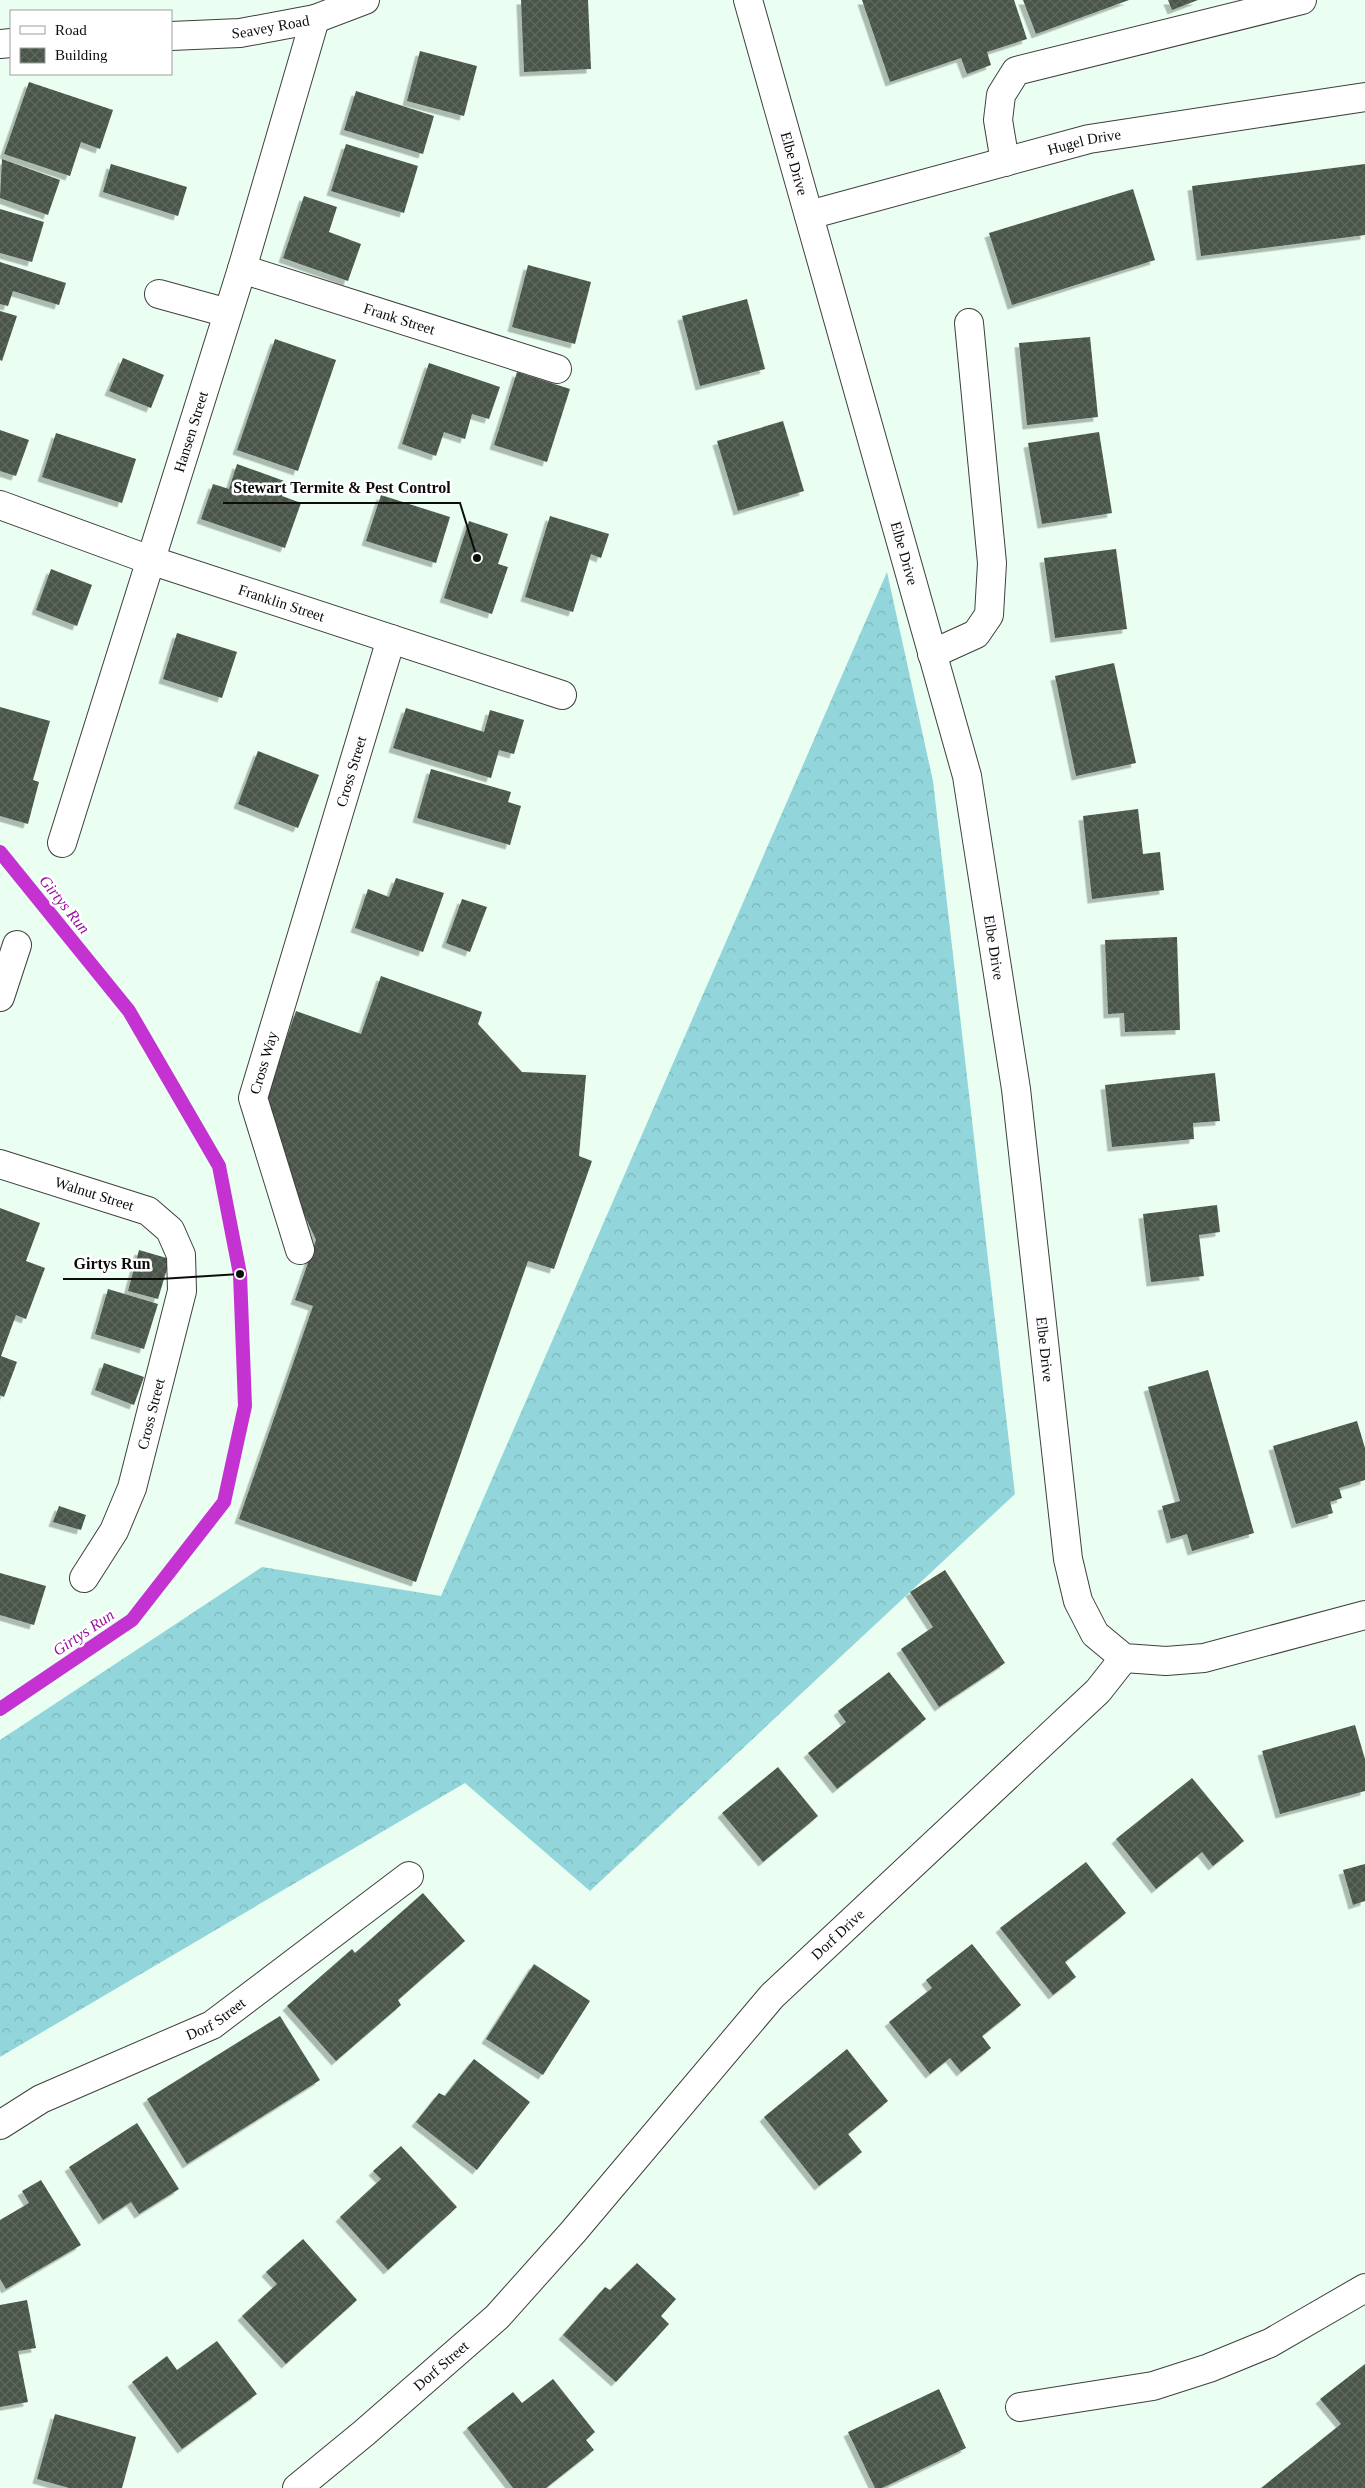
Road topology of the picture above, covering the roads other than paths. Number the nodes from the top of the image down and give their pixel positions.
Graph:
1 (365, 0) edge
2 (748, 0) edge
3 (1302, 0) edge
4 (315, 19) junction
5 (172, 36) edge
6 (1365, 97) edge
7 (1005, 162) junction
8 (809, 215) junction
9 (242, 269) junction
10 (159, 294) dead end
11 (228, 313) junction
12 (969, 323) dead end
13 (557, 369) dead end
14 (0, 505) edge
15 (150, 560) junction
16 (391, 639) junction
17 (932, 654) junction
18 (562, 695) dead end
19 (62, 843) dead end
20 (310, 904) joint
21 (17, 945) dead end
22 (0, 997) edge
23 (0, 1164) edge
24 (175, 1241) joint
25 (300, 1250) dead end
26 (84, 1578) dead end
27 (1365, 1615) edge
28 (1124, 1658) junction
29 (409, 1876) dead end
30 (0, 2125) edge
31 (573, 2232) joint
32 (1365, 2288) edge
33 (1020, 2407) dead end
34 (297, 2488) edge

1 - 4 street, Seavey Road
2 - 8 street, Elbe Drive
3 - 7 street
4 - 5 street, Seavey Road
4 - 9 street, Hansen Street
6 - 7 street, Hugel Drive
7 - 8 street, Hugel Drive
8 - 17 street, Elbe Drive
9 - 11 street, Hansen Street
9 - 13 street, Frank Street
10 - 11 street
11 - 15 street, Hansen Street
12 - 17 street
14 - 15 street, Franklin Street
15 - 16 street, Franklin Street
15 - 19 street, Hansen Street
16 - 18 street, Franklin Street
16 - 20 street, Cross Street
17 - 28 street, Elbe Drive
20 - 25 street, Cross Way
21 - 22 street
23 - 24 street, Walnut Street
24 - 26 street, Cross Street
27 - 28 street
28 - 31 street, Dorf Drive
29 - 30 street, Dorf Street
31 - 34 street, Dorf Street
32 - 33 street

